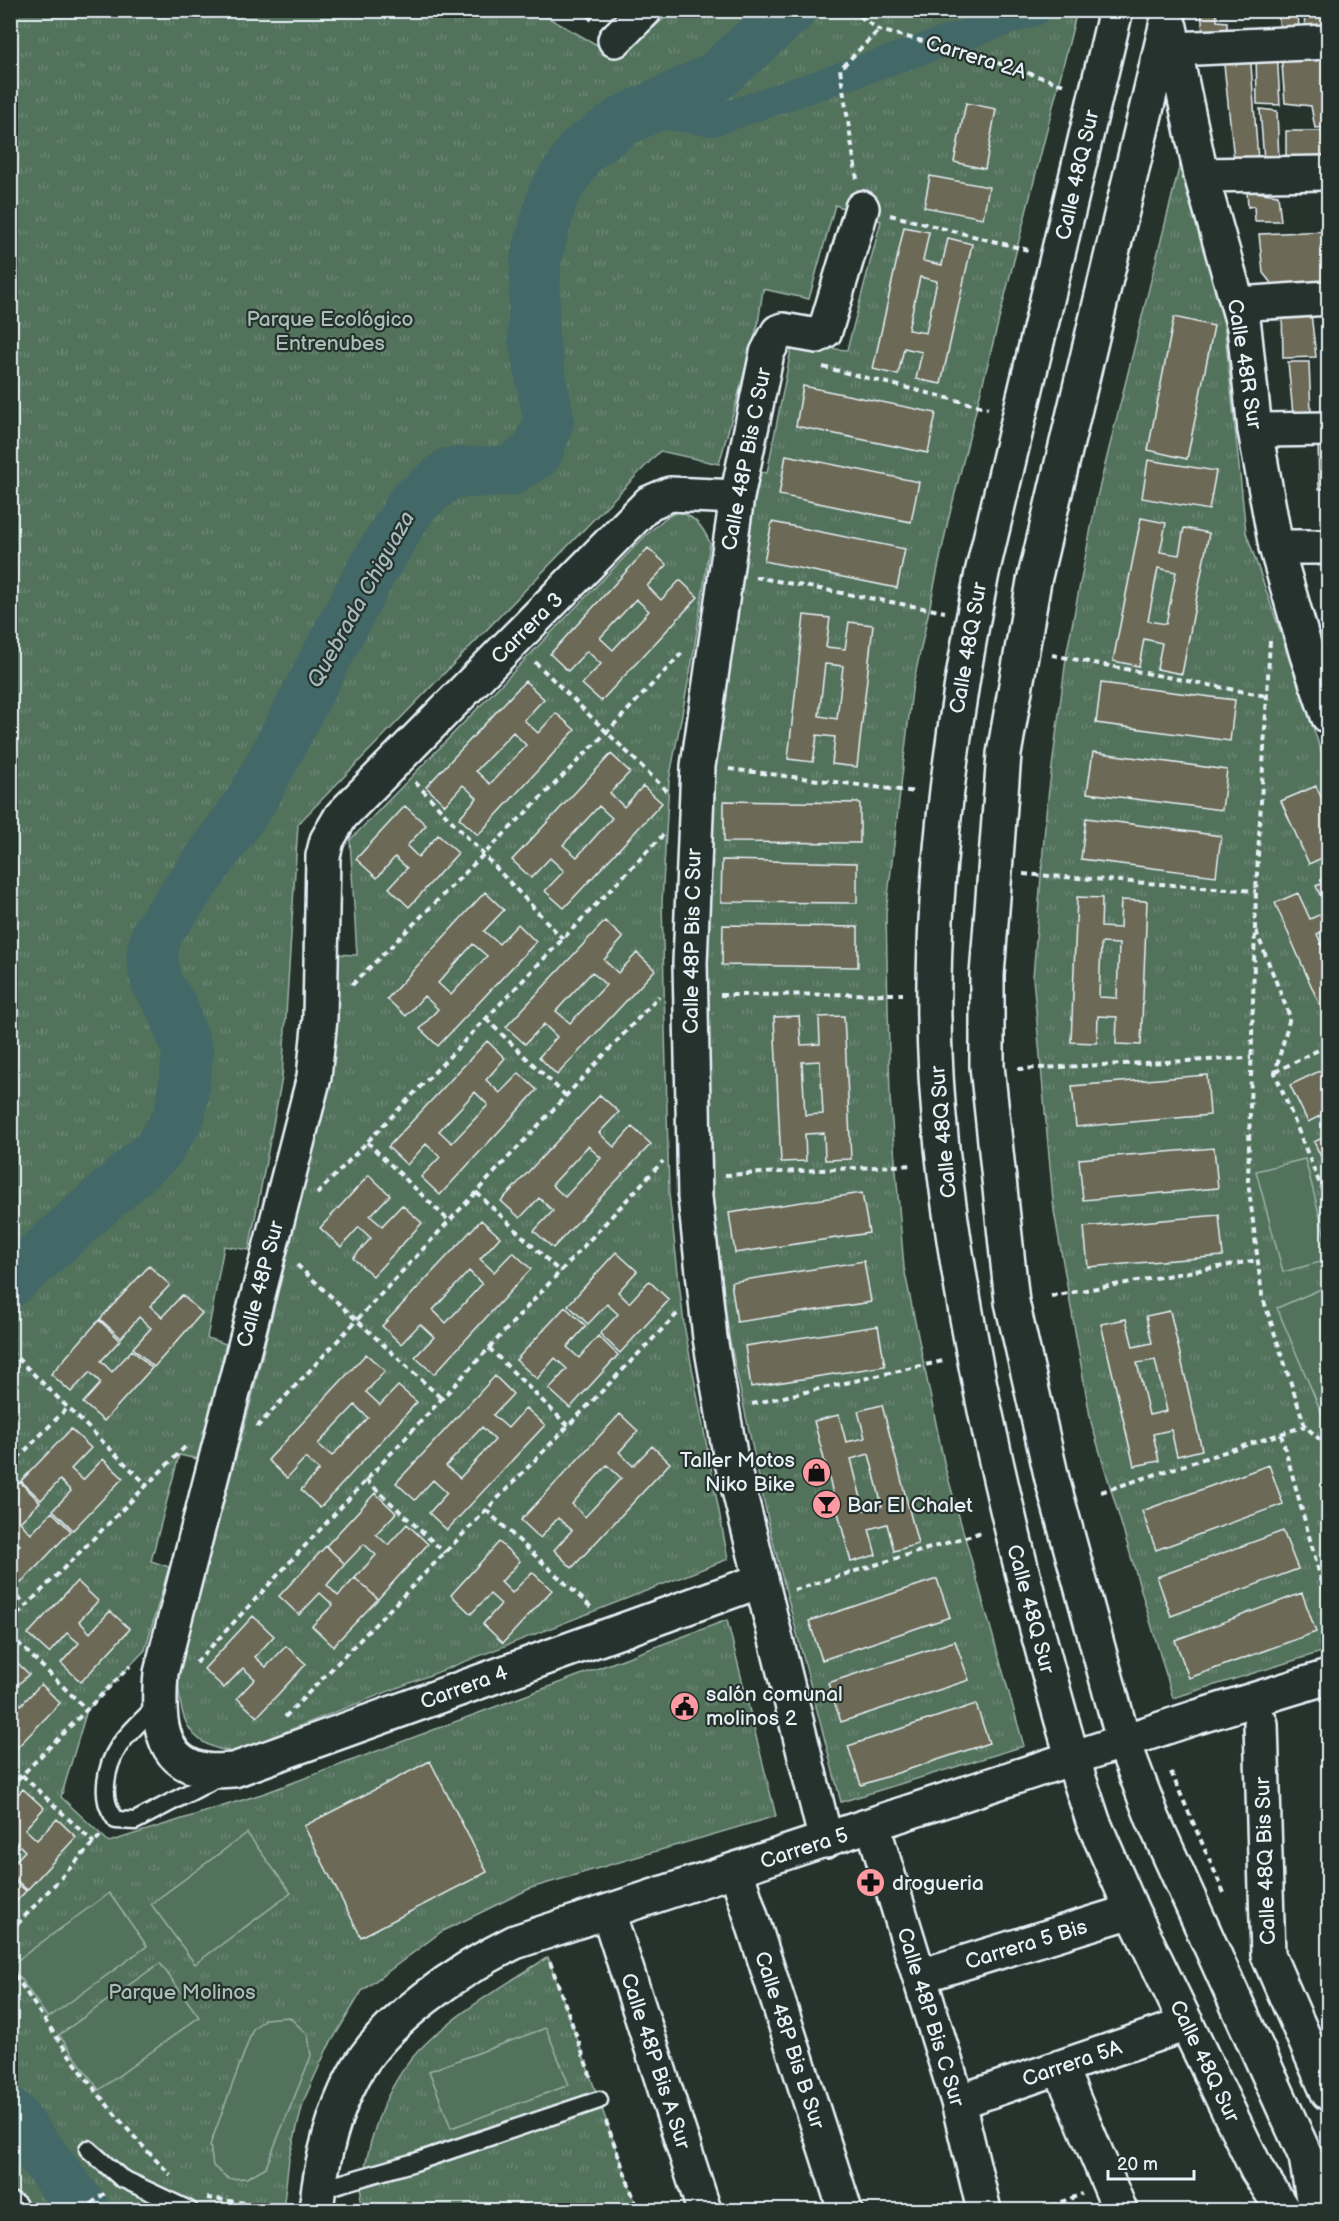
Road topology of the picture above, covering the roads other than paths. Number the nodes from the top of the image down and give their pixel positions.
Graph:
1 (645, 10) edge
2 (1116, 10) edge
3 (1167, 14) edge
4 (615, 40) dead end
5 (1329, 42) edge
6 (1174, 49) junction
7 (1329, 173) edge
8 (1201, 175) junction
9 (862, 208) road end
10 (1329, 298) edge
11 (1238, 304) junction
12 (1329, 429) edge
13 (1255, 430) junction
14 (737, 497) junction
15 (1276, 547) junction
16 (1329, 547) edge
17 (1326, 701) edge
18 (341, 816) joint
19 (762, 1590) junction
20 (1329, 1677) edge
21 (158, 1704) junction
22 (1261, 1724) dead end
23 (1124, 1743) junction
24 (170, 1749) joint
25 (1073, 1760) junction
26 (234, 1770) junction
27 (873, 1826) junction
28 (826, 1841) junction
29 (736, 1870) junction
30 (1132, 1911) junction
31 (608, 1912) junction
32 (920, 1976) junction
33 (1187, 2024) junction
34 (1060, 2067) junction
35 (1329, 2093) edge
36 (599, 2100) dead end
37 (958, 2102) junction
38 (88, 2149) dead end
39 (1114, 2197) edge
40 (317, 2200) edge
41 (189, 2211) edge
42 (704, 2211) edge
43 (845, 2211) edge
44 (984, 2211) edge
45 (1283, 2211) edge
46 (1315, 2211) edge

1 - 4 street
2 - 25 street, Calle 48Q Sur
3 - 6 street, Calle 48R Sur
3 - 23 street
5 - 6 street
6 - 8 street, Calle 48R Sur
7 - 8 street
8 - 11 street, Calle 48R Sur
9 - 14 street, Calle 48P Bis C Sur
10 - 11 street
11 - 13 street, Calle 48R Sur
12 - 13 street
13 - 15 street, Calle 48R Sur
14 - 18 street, Carrera 3
14 - 19 street, Calle 48P Bis C Sur
15 - 16 street
15 - 17 street, Calle 48R Sur
18 - 21 street, Calle 48P Sur
19 - 26 street, Carrera 4
19 - 28 street, Calle 48P Bis C Sur
20 - 23 street, Carrera 5
21 - 24 street, Calle 48P Sur
21 - 26 lane
22 - 35 street, Calle 48Q Bis Sur
23 - 25 street, Carrera 5
23 - 46 street
24 - 26 street, Carrera 4
25 - 27 street, Carrera 5
25 - 30 street, Calle 48Q Sur
27 - 28 street, Carrera 5
27 - 32 street, Calle 48P Bis C Sur
28 - 29 street, Carrera 5
29 - 31 street, Carrera 5
29 - 43 street, Calle 48P Bis B Sur
30 - 32 street, Carrera 5 Bis
30 - 33 street, Calle 48Q Sur
31 - 40 street, Carrera 5
31 - 42 street, Calle 48P Bis A Sur
32 - 37 street, Calle 48P Bis C Sur
33 - 34 street, Carrera 5A
33 - 45 street, Calle 48Q Sur
34 - 37 street, Carrera 5A
34 - 39 street
36 - 40 lane
37 - 44 street, Calle 48P Bis C Sur
38 - 41 lane

